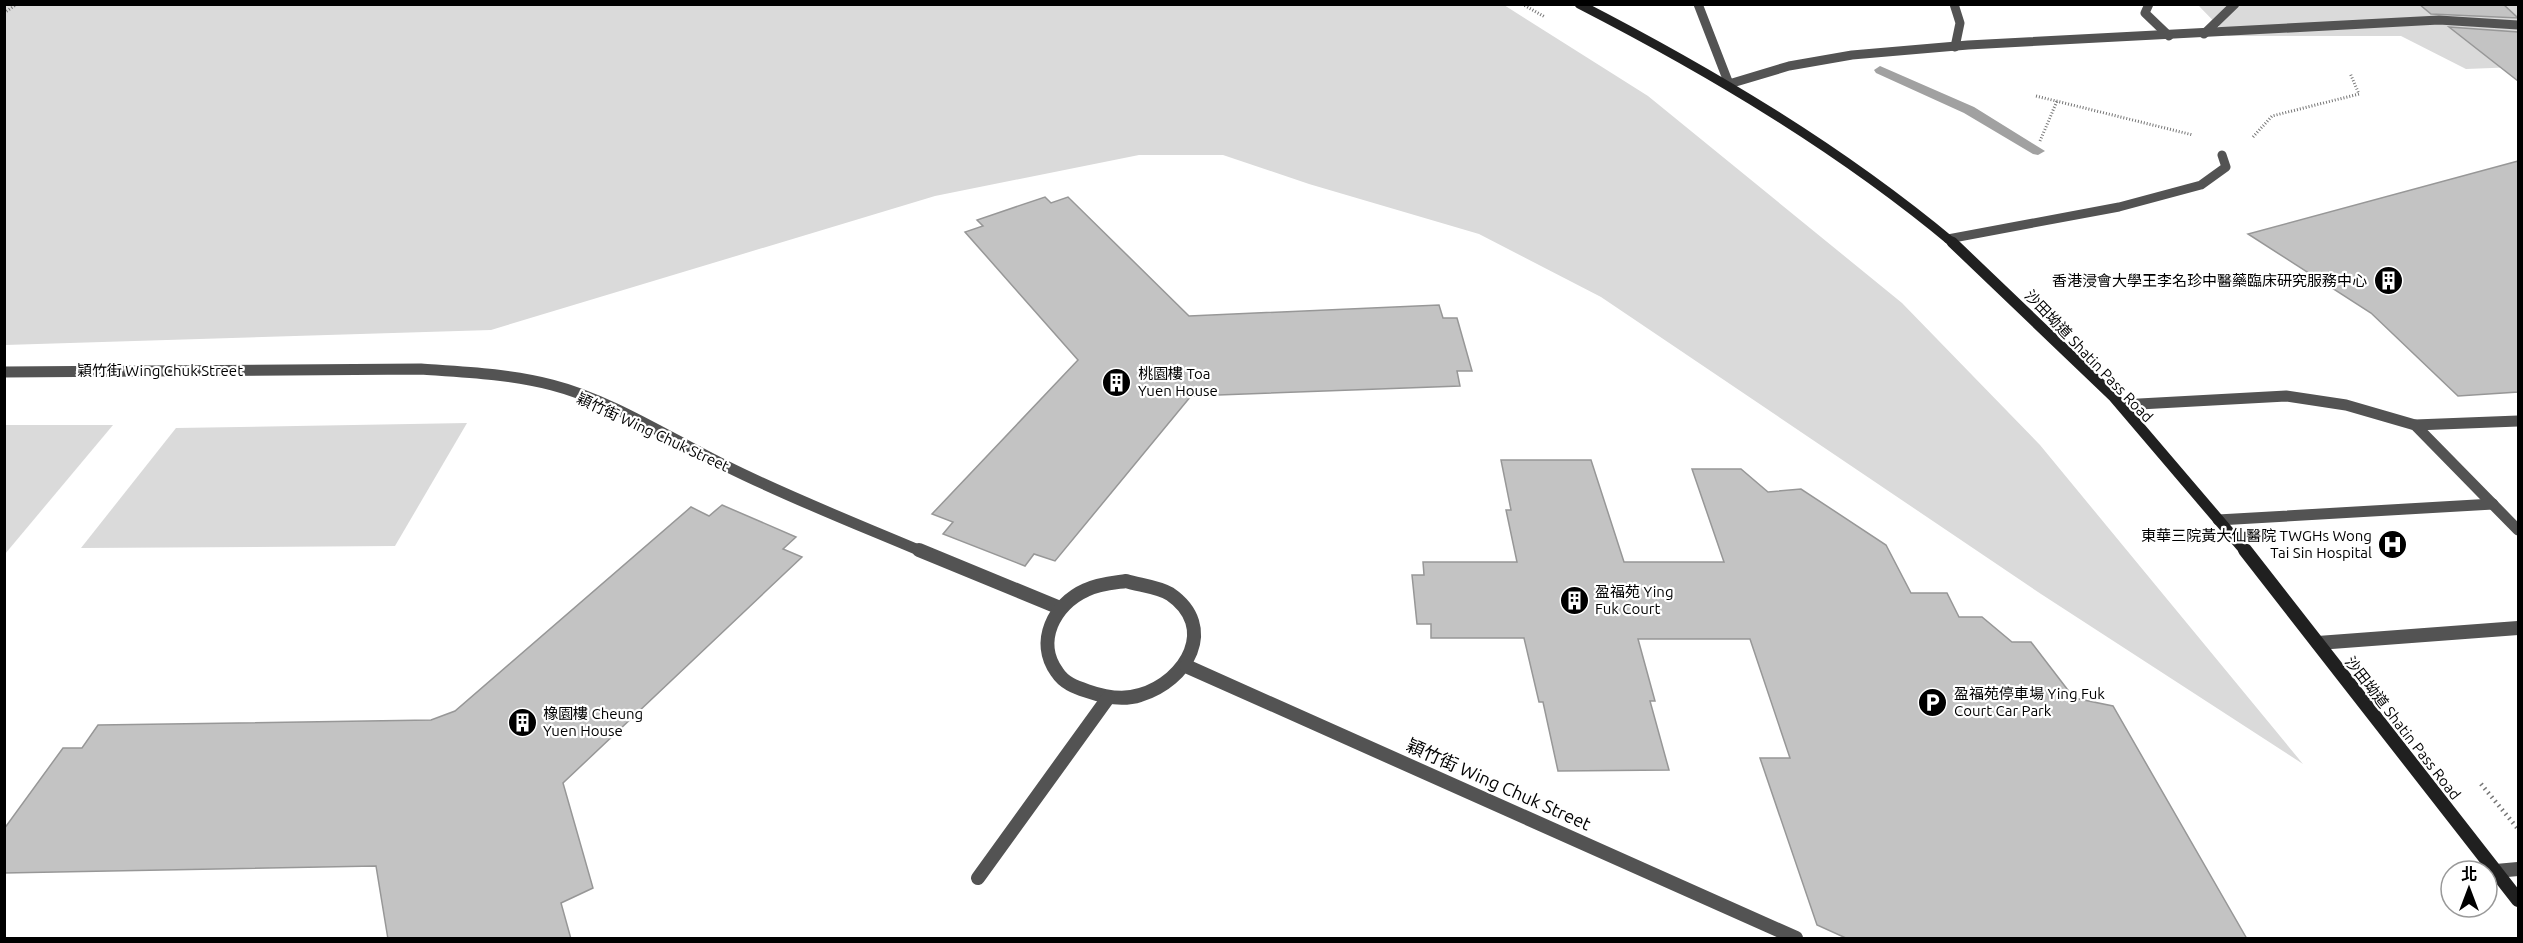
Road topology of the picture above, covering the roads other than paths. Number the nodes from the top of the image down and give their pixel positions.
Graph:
1 (1580, 4) edge
2 (1698, 4) edge
3 (1954, 4) edge
4 (2149, 4) edge
5 (2235, 4) edge
6 (2518, 26) edge
7 (2204, 34) junction
8 (2169, 36) junction
9 (1955, 47) junction
10 (1729, 84) junction
11 (2222, 155) road end
12 (1948, 239) junction
13 (4, 372) edge
14 (2121, 405) junction
15 (2518, 421) edge
16 (2415, 425) junction
17 (2493, 504) junction
18 (2218, 520) junction
19 (2518, 530) edge
20 (1060, 608) junction
21 (2518, 628) edge
22 (2318, 643) junction
23 (1186, 666) junction
24 (1108, 698) junction
25 (2487, 859) edge
26 (2518, 869) edge
27 (2499, 871) edge
28 (2499, 875) edge
29 (978, 878) dead end
30 (2518, 900) edge
31 (1796, 939) edge

1 - 10 main road, 沙田坳道 Shatin Pass Road
2 - 10 lane
3 - 9 lane
4 - 8 lane
5 - 7 lane
6 - 7 lane
7 - 8 lane
8 - 9 lane
9 - 10 lane
10 - 12 main road, 沙田坳道 Shatin Pass Road
11 - 12 lane
12 - 14 main road, 沙田坳道 Shatin Pass Road
13 - 20 lane, 穎竹街 Wing Chuk Street
14 - 16 lane
14 - 18 main road, 沙田坳道 Shatin Pass Road
15 - 16 lane
16 - 17 lane
17 - 18 lane
17 - 19 lane
18 - 22 main road, 沙田坳道 Shatin Pass Road
20 - 23 lane
20 - 24 lane
21 - 22 lane
22 - 25 main road, 沙田坳道 Shatin Pass Road
23 - 24 lane
23 - 31 lane, 穎竹街 Wing Chuk Street
24 - 29 lane
26 - 27 lane
28 - 30 main road, 沙田坳道 Shatin Pass Road

